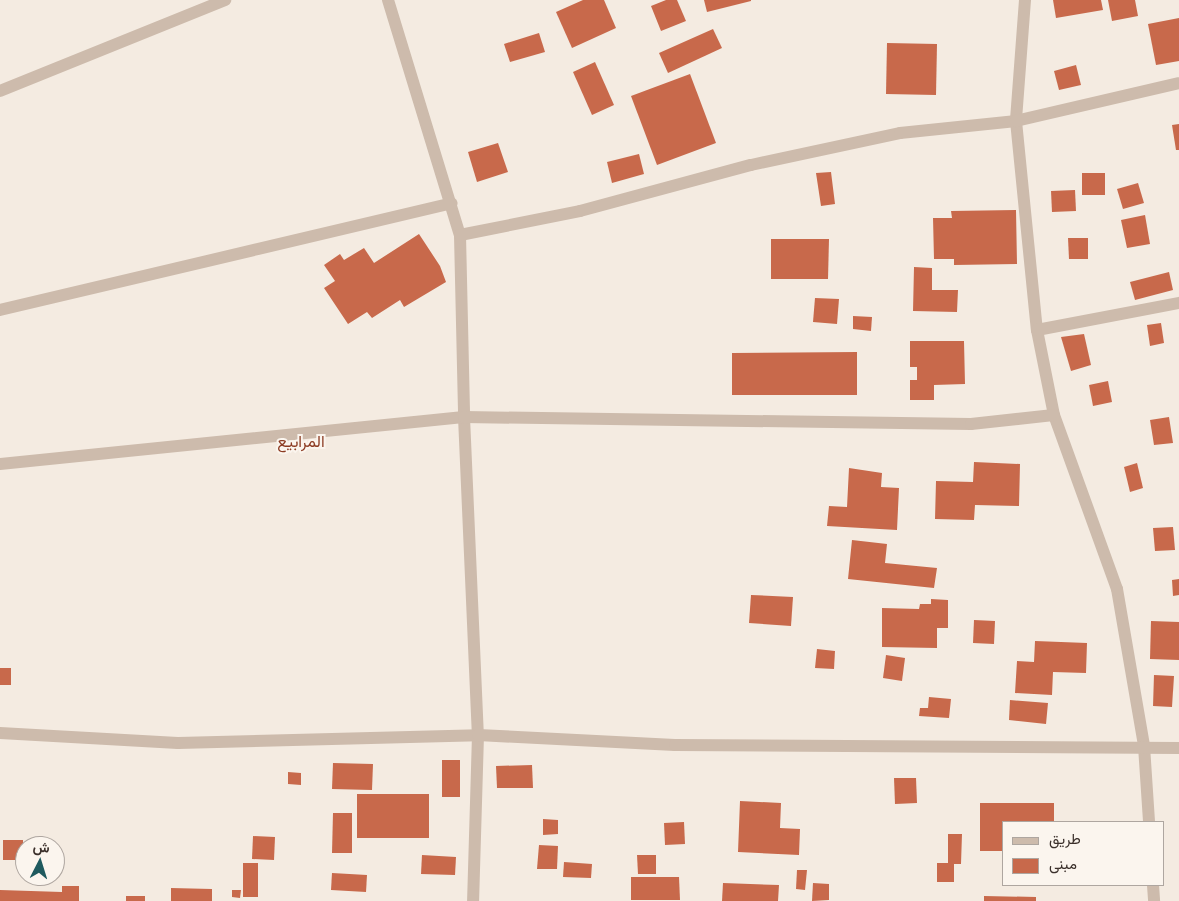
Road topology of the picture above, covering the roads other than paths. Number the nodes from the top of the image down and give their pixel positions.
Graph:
1 (226, 0) edge
2 (388, 0) edge
3 (1025, 0) edge
4 (1179, 83) edge
5 (0, 90) edge
6 (1016, 121) junction
7 (452, 203) junction
8 (460, 235) junction
9 (1179, 303) edge
10 (0, 310) edge
11 (1037, 330) junction
12 (1054, 416) junction
13 (464, 417) junction
14 (0, 464) edge
15 (0, 733) edge
16 (478, 736) junction
17 (1144, 746) junction
18 (1179, 748) edge
19 (1149, 821) edge
20 (1153, 886) edge
21 (473, 901) edge
22 (1154, 901) edge

1 - 5 street
2 - 7 street
3 - 6 street
4 - 6 street
6 - 8 street
6 - 11 street
7 - 8 street
7 - 10 street
8 - 13 street
9 - 11 street
11 - 12 street
12 - 13 street
12 - 17 street
13 - 14 street
13 - 16 street
15 - 16 street
16 - 17 street
16 - 21 street
17 - 18 street
17 - 19 street
20 - 22 street

